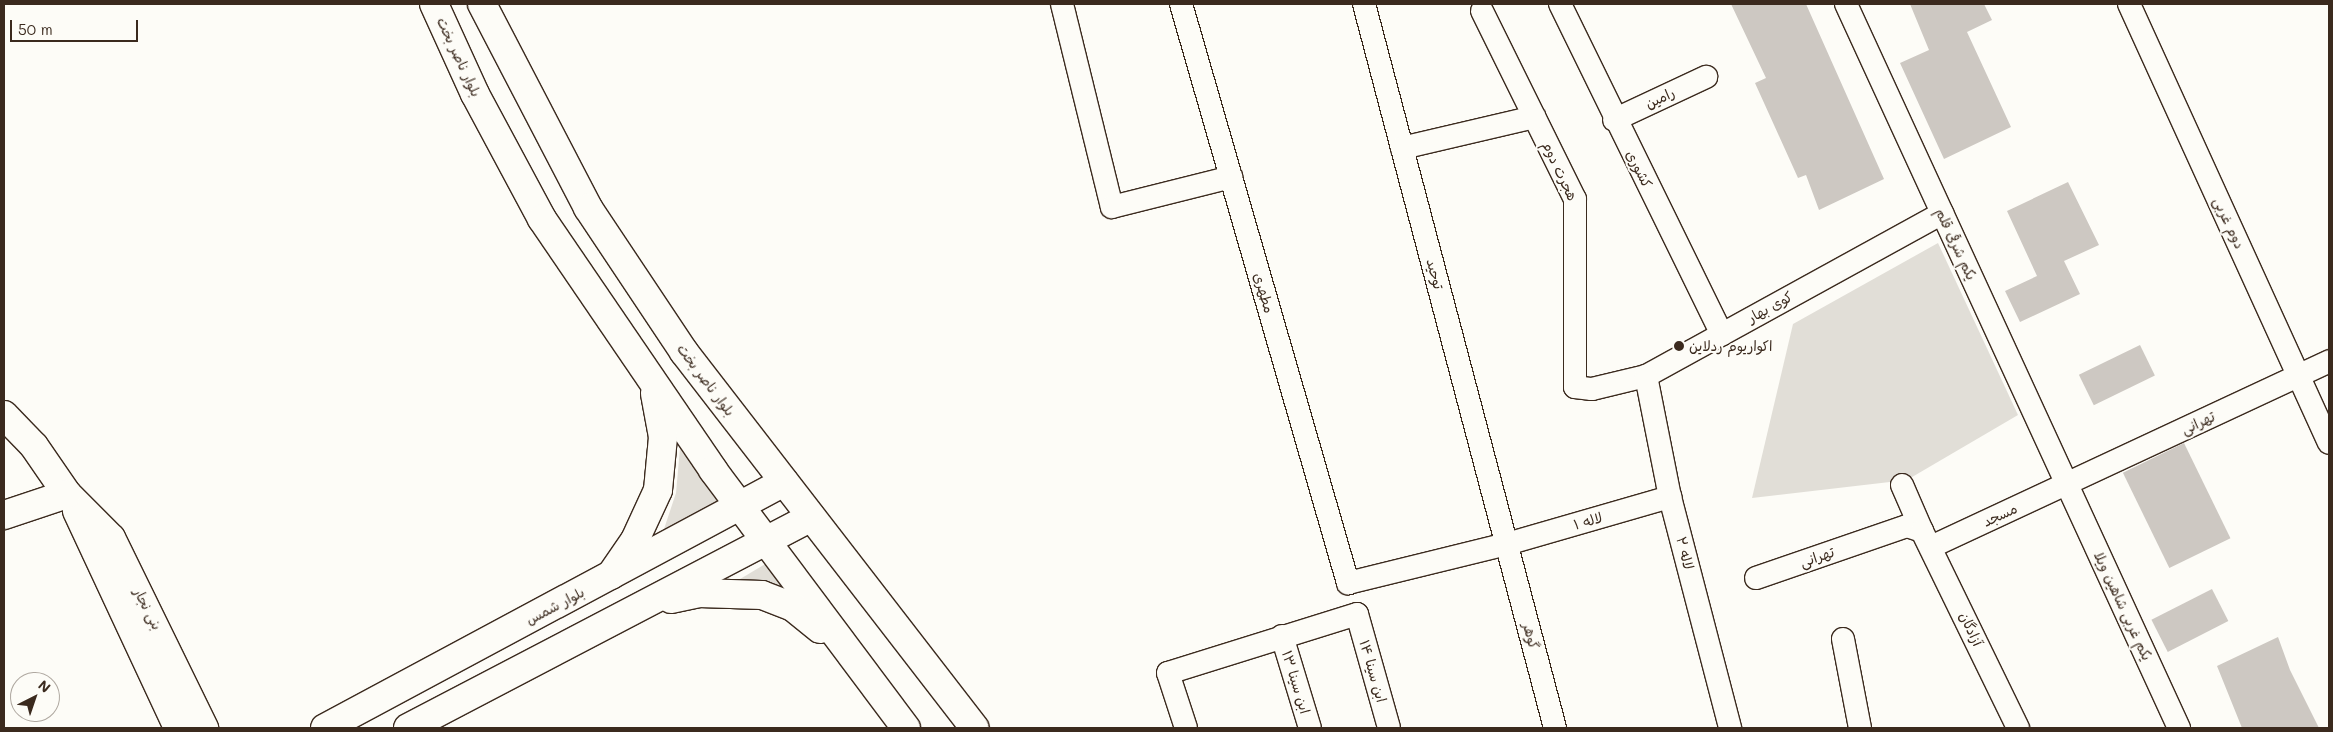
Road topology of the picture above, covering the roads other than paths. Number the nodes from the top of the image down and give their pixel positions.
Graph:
1 (434, 4) edge
2 (482, 4) edge
3 (1062, 4) edge
4 (1181, 4) edge
5 (1364, 4) edge
6 (1560, 4) edge
7 (1846, 4) edge
8 (2129, 4) edge
9 (1482, 11) dead end
10 (1706, 77) dead end
11 (1534, 117) junction
12 (1614, 120) junction
13 (1402, 148) junction
14 (1231, 177) junction
15 (1942, 213) junction
16 (1722, 334) junction
17 (2329, 361) edge
18 (1646, 376) junction
19 (2298, 376) junction
20 (654, 387) junction
21 (1592, 389) joint
22 (4, 415) edge
23 (2329, 443) edge
24 (784, 482) junction
25 (2067, 484) junction
26 (1902, 485) dead end
27 (1670, 497) junction
28 (71, 498) junction
29 (740, 507) junction
30 (4, 515) edge
31 (811, 517) junction
32 (1920, 534) junction
33 (765, 541) junction
34 (1507, 544) junction
35 (1756, 578) dead end
36 (608, 579) junction
37 (1348, 582) joint
38 (648, 604) junction
39 (1282, 636) junction
40 (1843, 639) dead end
41 (850, 653) junction
42 (179, 718) edge
43 (204, 728) edge
44 (220, 728) edge
45 (325, 728) edge
46 (408, 728) edge
47 (906, 728) edge
48 (975, 728) edge
49 (1186, 728) edge
50 (1310, 728) edge
51 (1389, 728) edge
52 (1555, 728) edge
53 (1730, 728) edge
54 (1860, 728) edge
55 (2018, 728) edge
56 (2179, 728) edge

1 - 20 main road, بلوار ناصر بخت
2 - 24 main road, بلوار ناصر بخت
3 - 14 street
4 - 14 street, مطهری
5 - 13 street, توحید
6 - 12 street, کشوری
7 - 15 street, یکم شرقی قلم
8 - 19 street, دوم غربی
9 - 11 street, هجرت دوم
10 - 12 street, رامین
11 - 13 street
11 - 21 street, هجرت دوم
12 - 16 street, کشوری
13 - 34 street, توحید
14 - 37 street, مطهری
15 - 16 street, کوی بهار
15 - 25 street, یکم شرقی قلم
16 - 18 street, کوی بهار
17 - 19 street, تهرانی
18 - 21 street, کوی بهار
18 - 27 street, لاله ۲
19 - 23 street, دوم غربی
19 - 25 street, تهرانی
20 - 29 main road, بلوار ناصر بخت
20 - 36 main road
22 - 28 main road, بنی نجار
24 - 29 main road, بلوار شمس
24 - 31 main road, بلوار ناصر بخت
25 - 32 street, مسجد
25 - 56 street, یکم غربی شاهین ویلا
26 - 32 street, آزادگان
27 - 34 street, لاله ۱
27 - 53 street, لاله ۲
28 - 30 main road
28 - 42 main road, بنی نجار
29 - 33 main road, بلوار ناصر بخت
29 - 36 main road, بلوار شمس
31 - 33 main road
31 - 48 main road, بلوار ناصر بخت
32 - 35 street, تهرانی
32 - 55 street, آزادگان
33 - 38 main road
33 - 41 main road, بلوار ناصر بخت
34 - 37 street, لاله ۱
34 - 52 street, گوهر
36 - 45 main road, بلوار شمس
38 - 41 main road
38 - 46 main road
39 - 49 street
39 - 50 street, ابن سینا ۱۳
39 - 51 street, ابن سینا ۱۴
40 - 54 street
41 - 47 main road, بلوار ناصر بخت
42 - 43 main road, بنی نجار
42 - 44 main road

